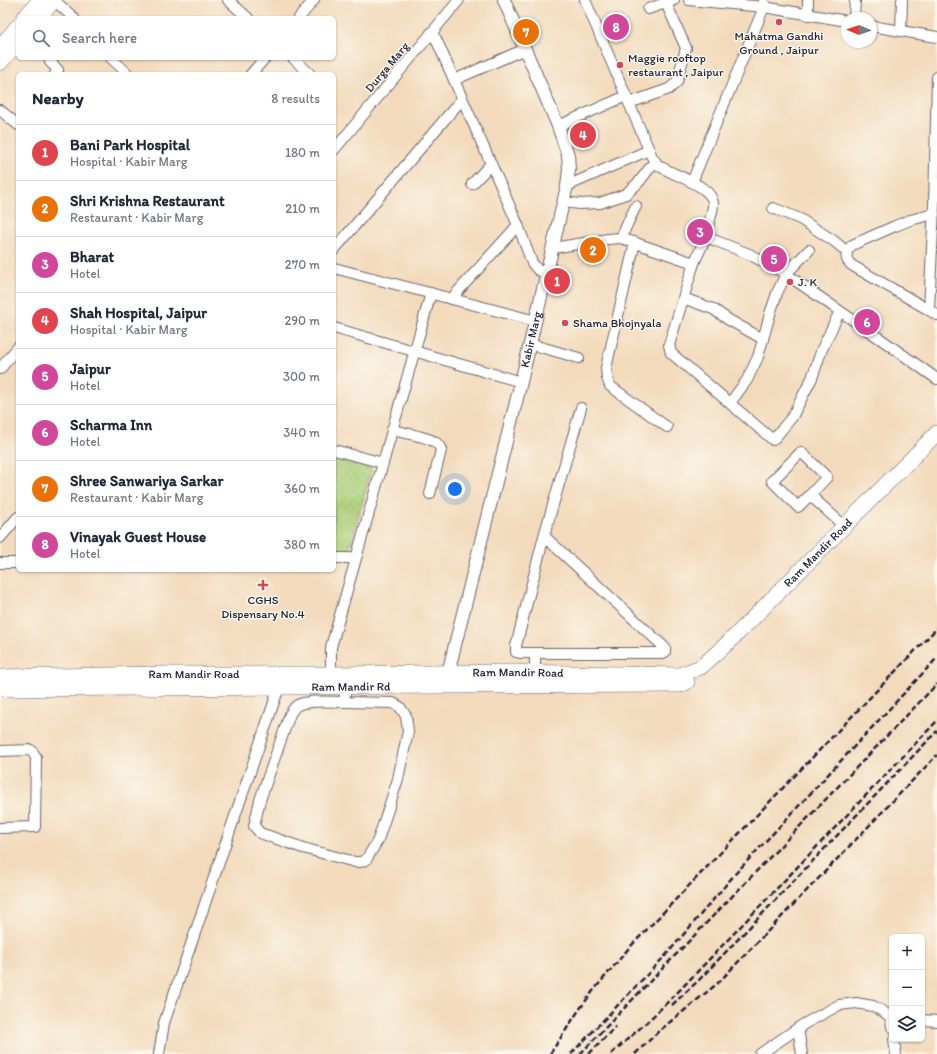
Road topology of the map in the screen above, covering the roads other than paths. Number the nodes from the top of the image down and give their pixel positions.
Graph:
1 (40, 0) edge
2 (54, 0) edge
3 (228, 0) edge
4 (314, 0) edge
5 (459, 0) edge
6 (504, 0) edge
7 (585, 0) edge
8 (689, 0) edge
9 (808, 0) edge
10 (855, 0) edge
11 (902, 0) edge
12 (670, 1) edge
13 (736, 2) edge
14 (764, 4) edge
15 (648, 9) dead end
16 (854, 12) edge
17 (808, 15) junction
18 (26, 16) edge
19 (41, 16) edge
20 (72, 16) edge
21 (246, 16) edge
22 (301, 16) edge
23 (841, 21) edge
24 (877, 27) edge
25 (16, 28) edge
26 (901, 31) junction
27 (431, 33) junction
28 (937, 37) edge
29 (16, 44) edge
30 (0, 47) edge
31 (525, 49) junction
32 (50, 60) edge
33 (113, 60) edge
34 (263, 60) edge
35 (294, 60) edge
36 (0, 63) edge
37 (56, 72) edge
38 (126, 72) edge
39 (253, 72) edge
40 (308, 72) edge
41 (937, 77) edge
42 (454, 80) junction
43 (462, 99) junction
44 (627, 99) junction
45 (0, 110) edge
46 (16, 123) edge
47 (558, 126) junction
48 (336, 148) edge
49 (649, 150) junction
50 (655, 160) junction
51 (491, 164) junction
52 (692, 182) junction
53 (472, 184) dead end
54 (567, 186) junction
55 (563, 202) junction
56 (636, 206) dead end
57 (773, 208) dead end
58 (935, 209) edge
59 (518, 225) junction
60 (621, 238) junction
61 (704, 240) junction
62 (635, 242) junction
63 (336, 248) edge
64 (553, 248) junction
65 (809, 250) dead end
66 (847, 252) junction
67 (694, 264) junction
68 (336, 269) edge
69 (547, 274) junction
70 (786, 274) junction
71 (431, 293) junction
72 (683, 298) junction
73 (451, 299) junction
74 (840, 311) junction
75 (933, 313) edge
76 (536, 321) junction
77 (336, 329) edge
78 (763, 339) junction
79 (530, 344) junction
80 (16, 350) edge
81 (414, 351) junction
82 (579, 358) dead end
83 (0, 369) edge
84 (937, 379) edge
85 (521, 382) junction
86 (730, 403) junction
87 (582, 408) dead end
88 (667, 427) dead end
89 (392, 430) junction
90 (937, 433) edge
91 (937, 443) edge
92 (336, 451) edge
93 (383, 463) junction
94 (430, 494) dead end
95 (810, 495) junction
96 (16, 519) edge
97 (844, 526) junction
98 (544, 536) junction
99 (0, 538) edge
100 (336, 558) edge
101 (356, 558) junction
102 (0, 563) edge
103 (16, 563) edge
104 (535, 653) junction
105 (331, 674) junction
106 (700, 676) joint
107 (0, 677) edge
108 (446, 679) junction
109 (535, 679) junction
110 (279, 680) junction
111 (346, 686) junction
112 (0, 689) edge
113 (344, 702) junction
114 (0, 751) edge
115 (0, 828) edge
116 (889, 1018) edge
117 (925, 1020) edge
118 (937, 1021) edge
119 (798, 1028) junction
120 (894, 1042) edge
121 (159, 1054) edge
122 (760, 1054) edge
123 (802, 1054) edge
124 (896, 1054) edge

1 - 18 main road
2 - 19 main road
2 - 20 street
3 - 21 street
4 - 22 street
5 - 27 street, Durga Marg
6 - 31 street, Kabir Marg
7 - 44 street
8 - 13 street
9 - 17 street
10 - 16 street
11 - 26 street
12 - 15 street
12 - 44 street
13 - 14 street
14 - 17 street
14 - 52 street
17 - 23 street
24 - 26 street
25 - 30 main road
26 - 28 street
27 - 42 street
27 - 48 street, Durga Marg
29 - 36 main road
31 - 42 street
31 - 47 street, Kabir Marg
32 - 37 street
33 - 38 street
34 - 39 street
35 - 40 street
41 - 58 street
42 - 43 street
43 - 51 street
43 - 63 street
44 - 47 street
44 - 49 street
45 - 46 street
47 - 54 street, Kabir Marg
49 - 50 street
49 - 54 street
50 - 52 street
50 - 55 street
51 - 53 street
51 - 59 street
52 - 61 street
54 - 55 street, Kabir Marg
55 - 64 street, Kabir Marg
56 - 60 street
57 - 66 street
58 - 66 street
58 - 75 street
59 - 69 street
59 - 73 street
60 - 62 street
60 - 64 street
61 - 67 street
61 - 70 street
62 - 67 street
62 - 88 street
64 - 69 street, Kabir Marg
65 - 70 street
66 - 75 street
67 - 72 street
68 - 71 street
69 - 76 street, Kabir Marg
70 - 74 street
70 - 78 street
71 - 73 street
71 - 81 street
72 - 78 street
72 - 86 street
73 - 76 street
74 - 84 street
74 - 86 street
76 - 79 street, Kabir Marg
77 - 81 street
78 - 86 street
79 - 82 street
79 - 85 street, Kabir Marg
80 - 83 street
81 - 85 street
81 - 89 street
85 - 108 street, Kabir Marg
87 - 98 street
89 - 93 street
89 - 94 street
90 - 97 main road, Ram Mandir Road
91 - 106 main road, Ram Mandir Road
92 - 93 street
93 - 101 street
95 - 95 street
95 - 97 street
96 - 99 street
97 - 109 main road, Ram Mandir Road
98 - 104 street
98 - 104 street
100 - 101 street
101 - 105 street
102 - 103 street
104 - 109 street
105 - 108 main road, Ram Mandir Road
105 - 110 main road, Ram Mandir Road
106 - 109 main road, Ram Mandir Rd
107 - 110 main road, Ram Mandir Road
108 - 109 main road, Ram Mandir Rd
108 - 111 main road, Ram Mandir Rd
110 - 111 main road, Ram Mandir Rd
110 - 112 main road, Ram Mandir Rd
110 - 121 street
111 - 113 street
113 - 113 street
114 - 115 street
116 - 119 street
117 - 118 street
119 - 122 street
119 - 123 street
120 - 124 street

